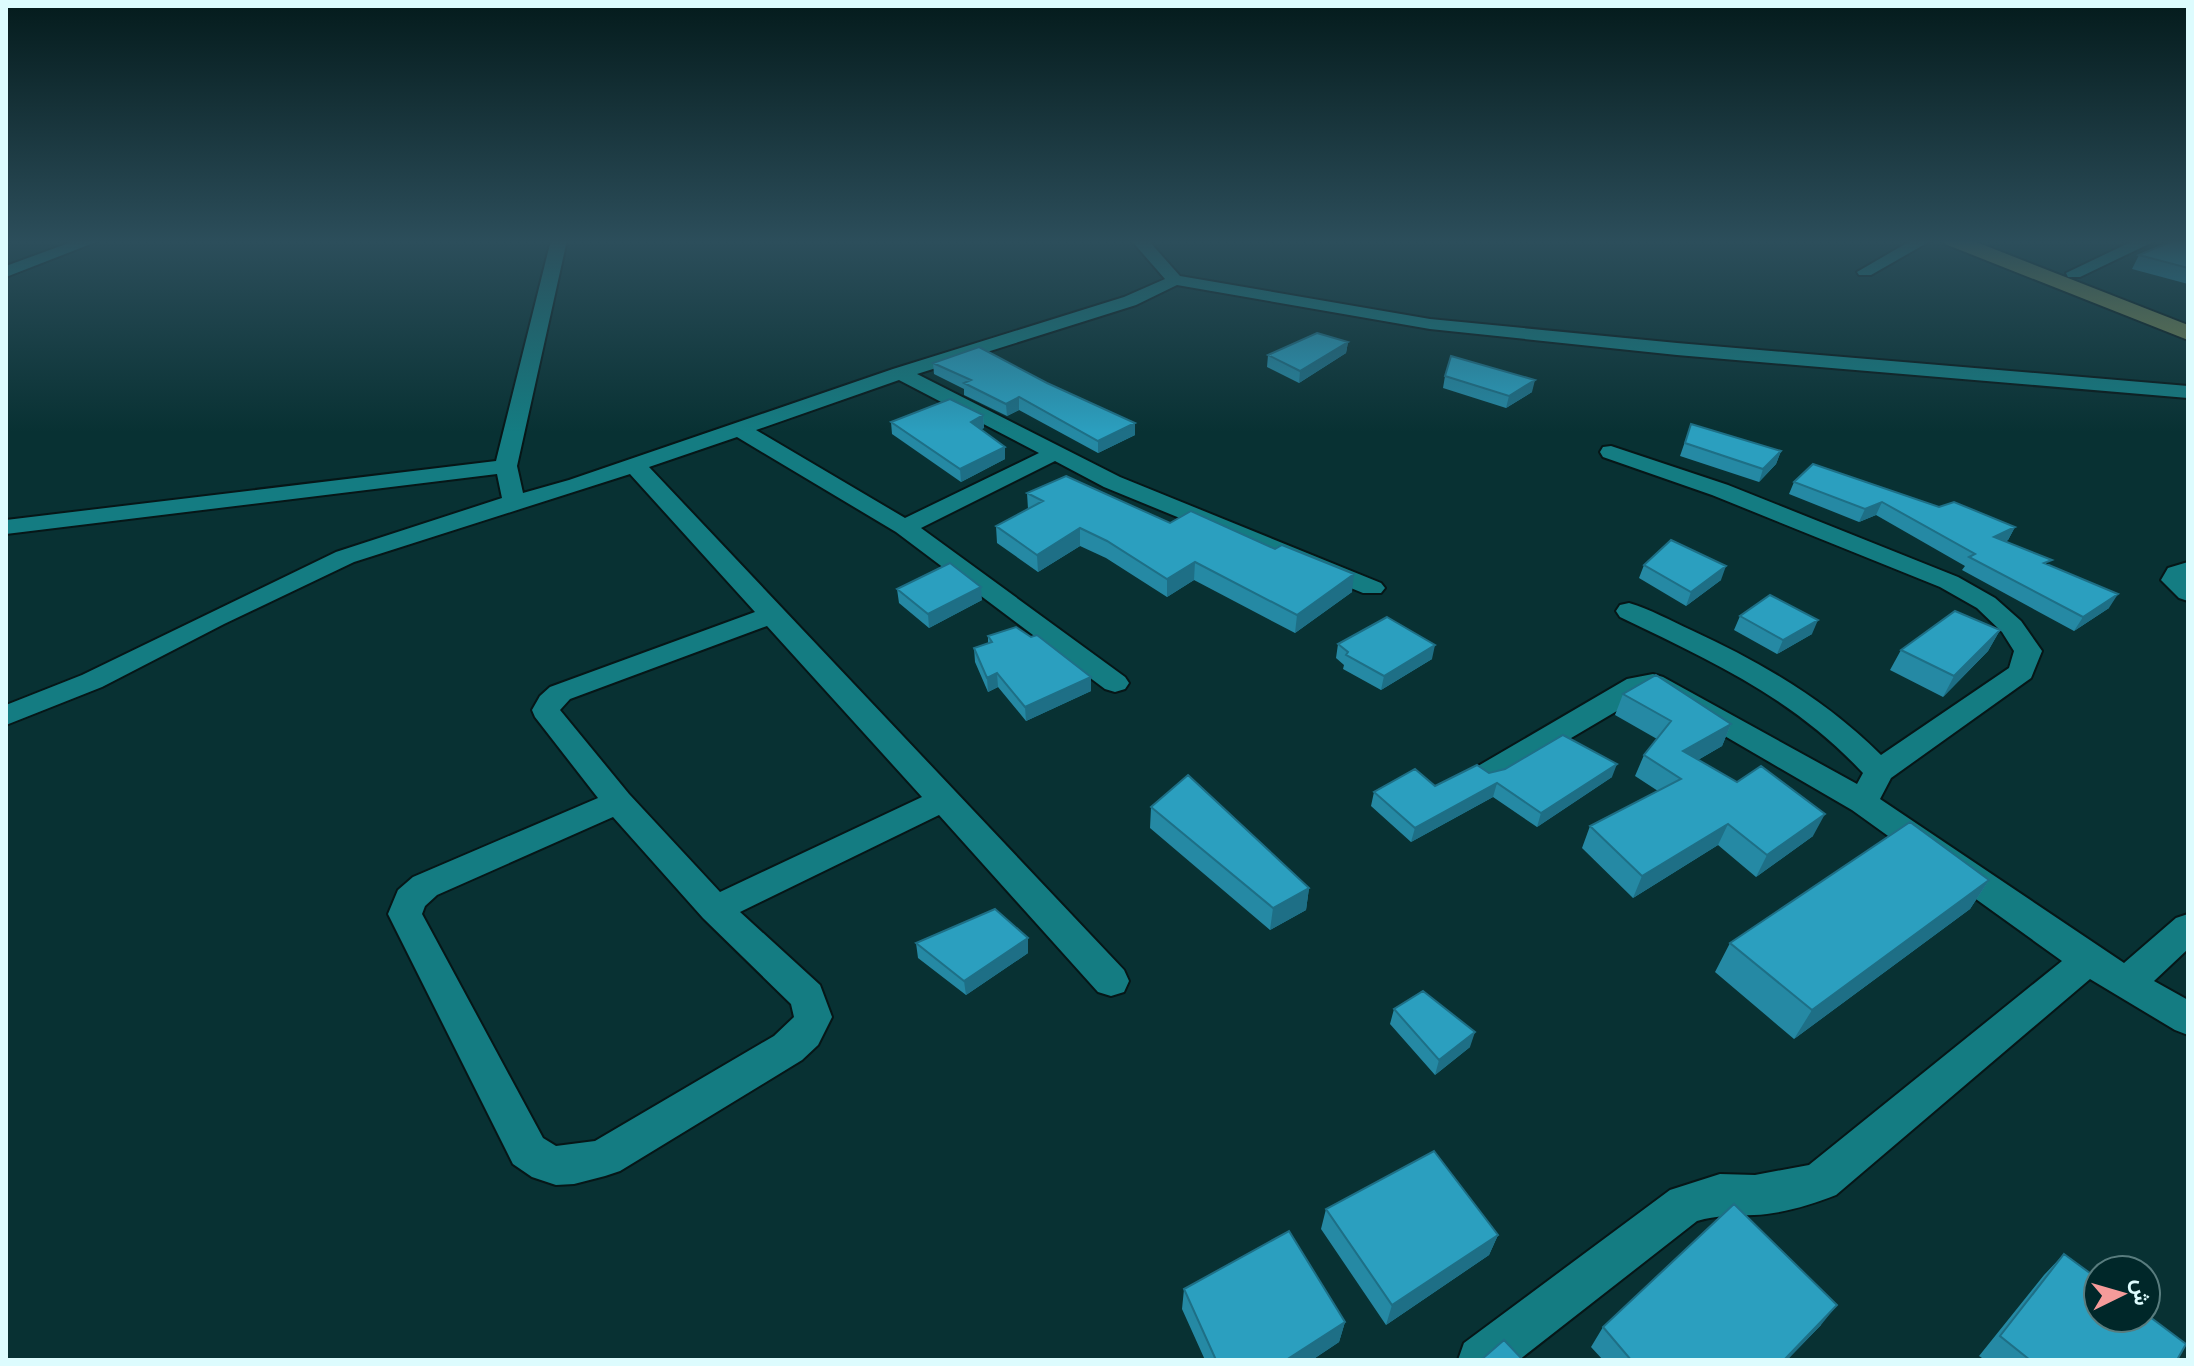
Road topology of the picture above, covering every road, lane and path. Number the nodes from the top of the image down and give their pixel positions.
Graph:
1 (544, 304) edge
2 (1121, 304) edge
3 (1313, 304) edge
4 (2112, 304) edge
5 (2147, 304) edge
6 (2188, 319) edge
7 (2188, 333) edge
8 (900, 373) junction
9 (2188, 392) edge
10 (739, 429) junction
11 (1611, 452) dead end
12 (1055, 453) junction
13 (506, 466) junction
14 (635, 466) junction
15 (514, 502) junction
16 (6, 527) edge
17 (904, 527) junction
18 (2188, 569) edge
19 (1372, 588) dead end
20 (2188, 593) edge
21 (1629, 611) dead end
22 (772, 615) junction
23 (1115, 683) dead end
24 (6, 716) edge
25 (1879, 771) junction
26 (1489, 773) edge
27 (943, 800) junction
28 (618, 802) junction
29 (1863, 802) junction
30 (715, 909) junction
31 (2188, 928) edge
32 (2088, 960) junction
33 (1111, 981) dead end
34 (2129, 981) junction
35 (2188, 1019) edge
36 (1481, 1360) edge

1 - 13 street
2 - 8 street
3 - 9 street
4 - 7 main road
5 - 6 main road
8 - 10 street
8 - 12 street
10 - 14 street
10 - 17 street
11 - 25 street
12 - 17 street
12 - 19 street
13 - 15 street
13 - 16 street
14 - 15 street
14 - 22 street
15 - 24 street
17 - 23 street
18 - 20 street
21 - 25 street
22 - 27 street
22 - 28 street
25 - 29 street
26 - 29 street
27 - 30 street
27 - 33 street
28 - 30 street
28 - 30 street
29 - 32 street
31 - 34 street
32 - 34 street
32 - 36 street
34 - 35 street

